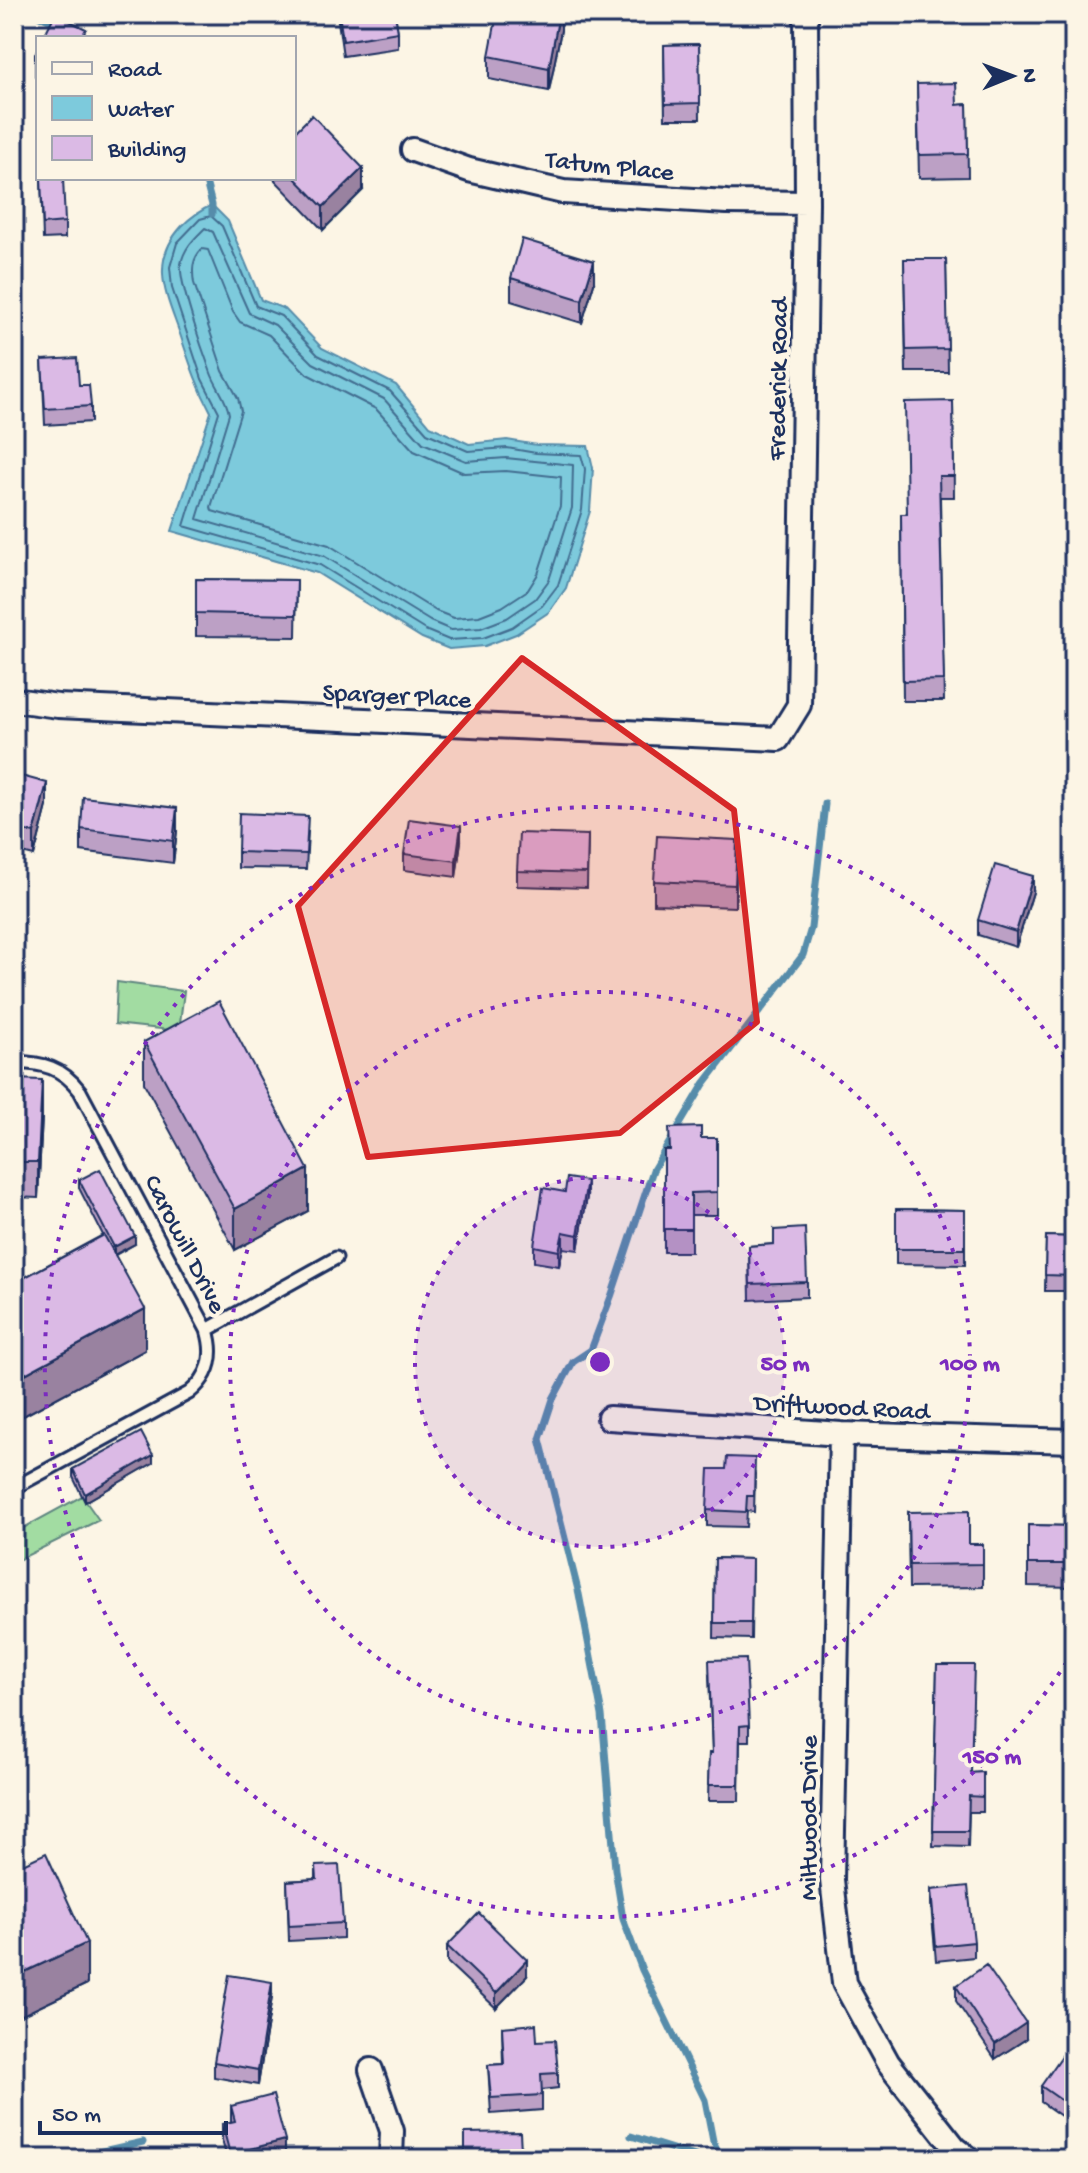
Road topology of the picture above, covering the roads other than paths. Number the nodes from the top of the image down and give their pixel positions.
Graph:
1 (806, 14) edge
2 (413, 150) dead end
3 (807, 203) junction
4 (14, 700) edge
5 (778, 739) joint
6 (14, 1062) edge
7 (336, 1258) dead end
8 (207, 1330) junction
9 (609, 1418) dead end
10 (841, 1434) junction
11 (1074, 1441) edge
12 (14, 1488) edge
13 (371, 2070) dead end
14 (391, 2159) edge
15 (970, 2159) edge

1 - 3 street, Frederick Road
2 - 3 street, Tatum Place
3 - 5 street, Frederick Road
4 - 5 street, Sparger Place
6 - 8 lane, Carowill Drive
7 - 8 lane
8 - 12 lane, Carowill Drive
9 - 10 street, Driftwood Road
10 - 11 street, Driftwood Road
10 - 15 street, Miltwood Drive
13 - 14 street

